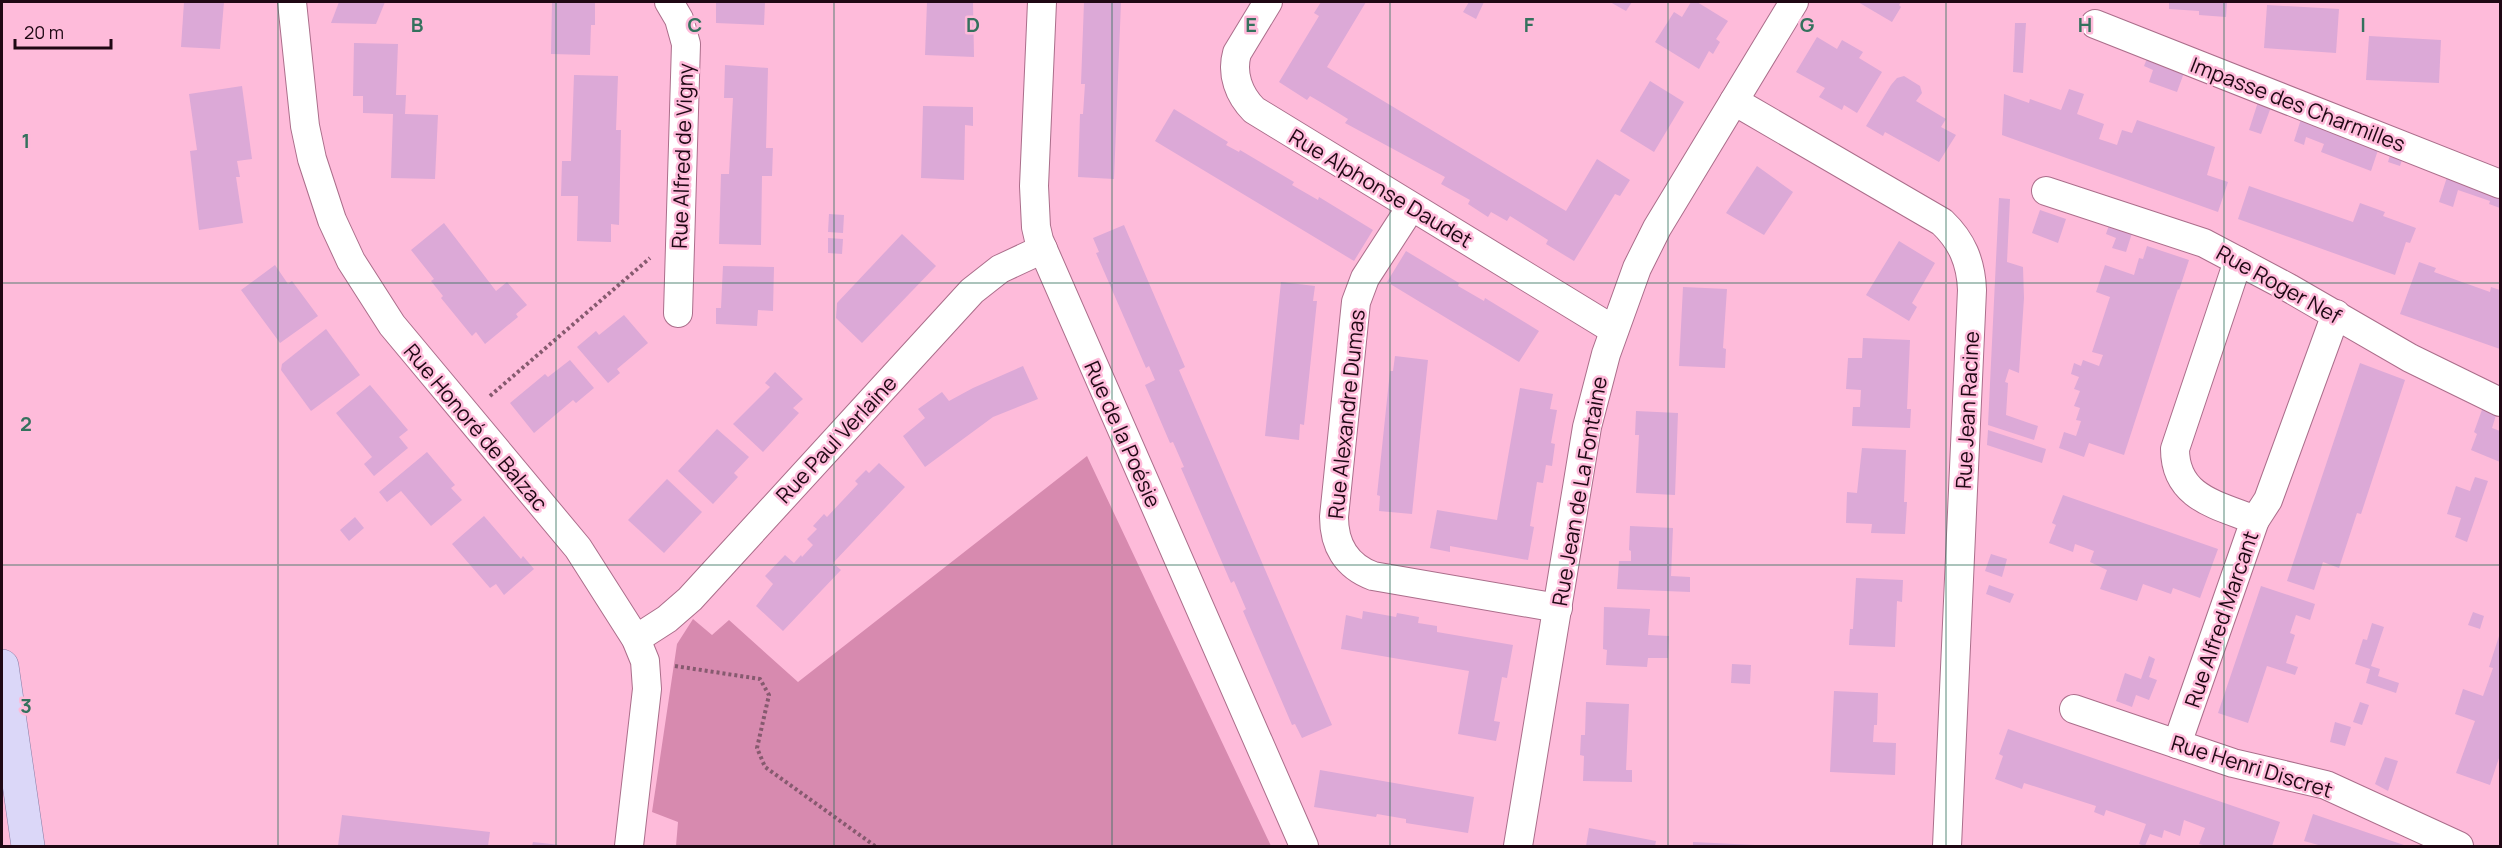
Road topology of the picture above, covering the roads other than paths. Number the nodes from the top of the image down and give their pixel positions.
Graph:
1 (292, 2) edge
2 (669, 2) edge
3 (1042, 2) edge
4 (1268, 2) edge
5 (1785, 5) edge
6 (2095, 24) dead end
7 (1734, 101) junction
8 (2500, 184) edge
9 (2046, 191) dead end
10 (1411, 207) junction
11 (1043, 249) junction
12 (2238, 261) junction
13 (678, 314) dead end
14 (2336, 314) junction
15 (1614, 330) junction
16 (2500, 402) edge
17 (2255, 520) junction
18 (1557, 608) junction
19 (640, 650) junction
20 (2, 666) edge
21 (2074, 709) dead end
22 (2177, 744) junction
23 (27, 846) edge
24 (629, 846) edge
25 (1304, 846) edge
26 (1518, 846) edge
27 (1947, 846) edge
28 (2459, 846) edge

1 - 19 street, Rue Honoré de Balzac
2 - 13 street, Rue Alfred de Vigny
3 - 11 street, Rue de la Poésie
4 - 10 street, Rue Alphonse Daudet
5 - 7 street, Rue Jean de La Fontaine
6 - 8 street, Impasse des Charmilles
7 - 15 street, Rue Jean de La Fontaine
7 - 27 street, Rue Jean Racine
9 - 12 street, Rue Roger Nef
10 - 15 street, Rue Alphonse Daudet
10 - 18 street, Rue Alexandre Dumas
11 - 19 street, Rue Paul Verlaine
11 - 25 street, Rue de la Poésie
12 - 14 street, Rue Roger Nef
12 - 17 street, Rue Alfred Marcant
14 - 16 street, Rue Roger Nef
14 - 17 street
15 - 18 street, Rue Jean de La Fontaine
17 - 22 street, Rue Alfred Marcant
18 - 26 street, Rue Jean de La Fontaine
19 - 24 street
20 - 23 main road
21 - 22 street, Rue Henri Discret
22 - 28 street, Rue Henri Discret

